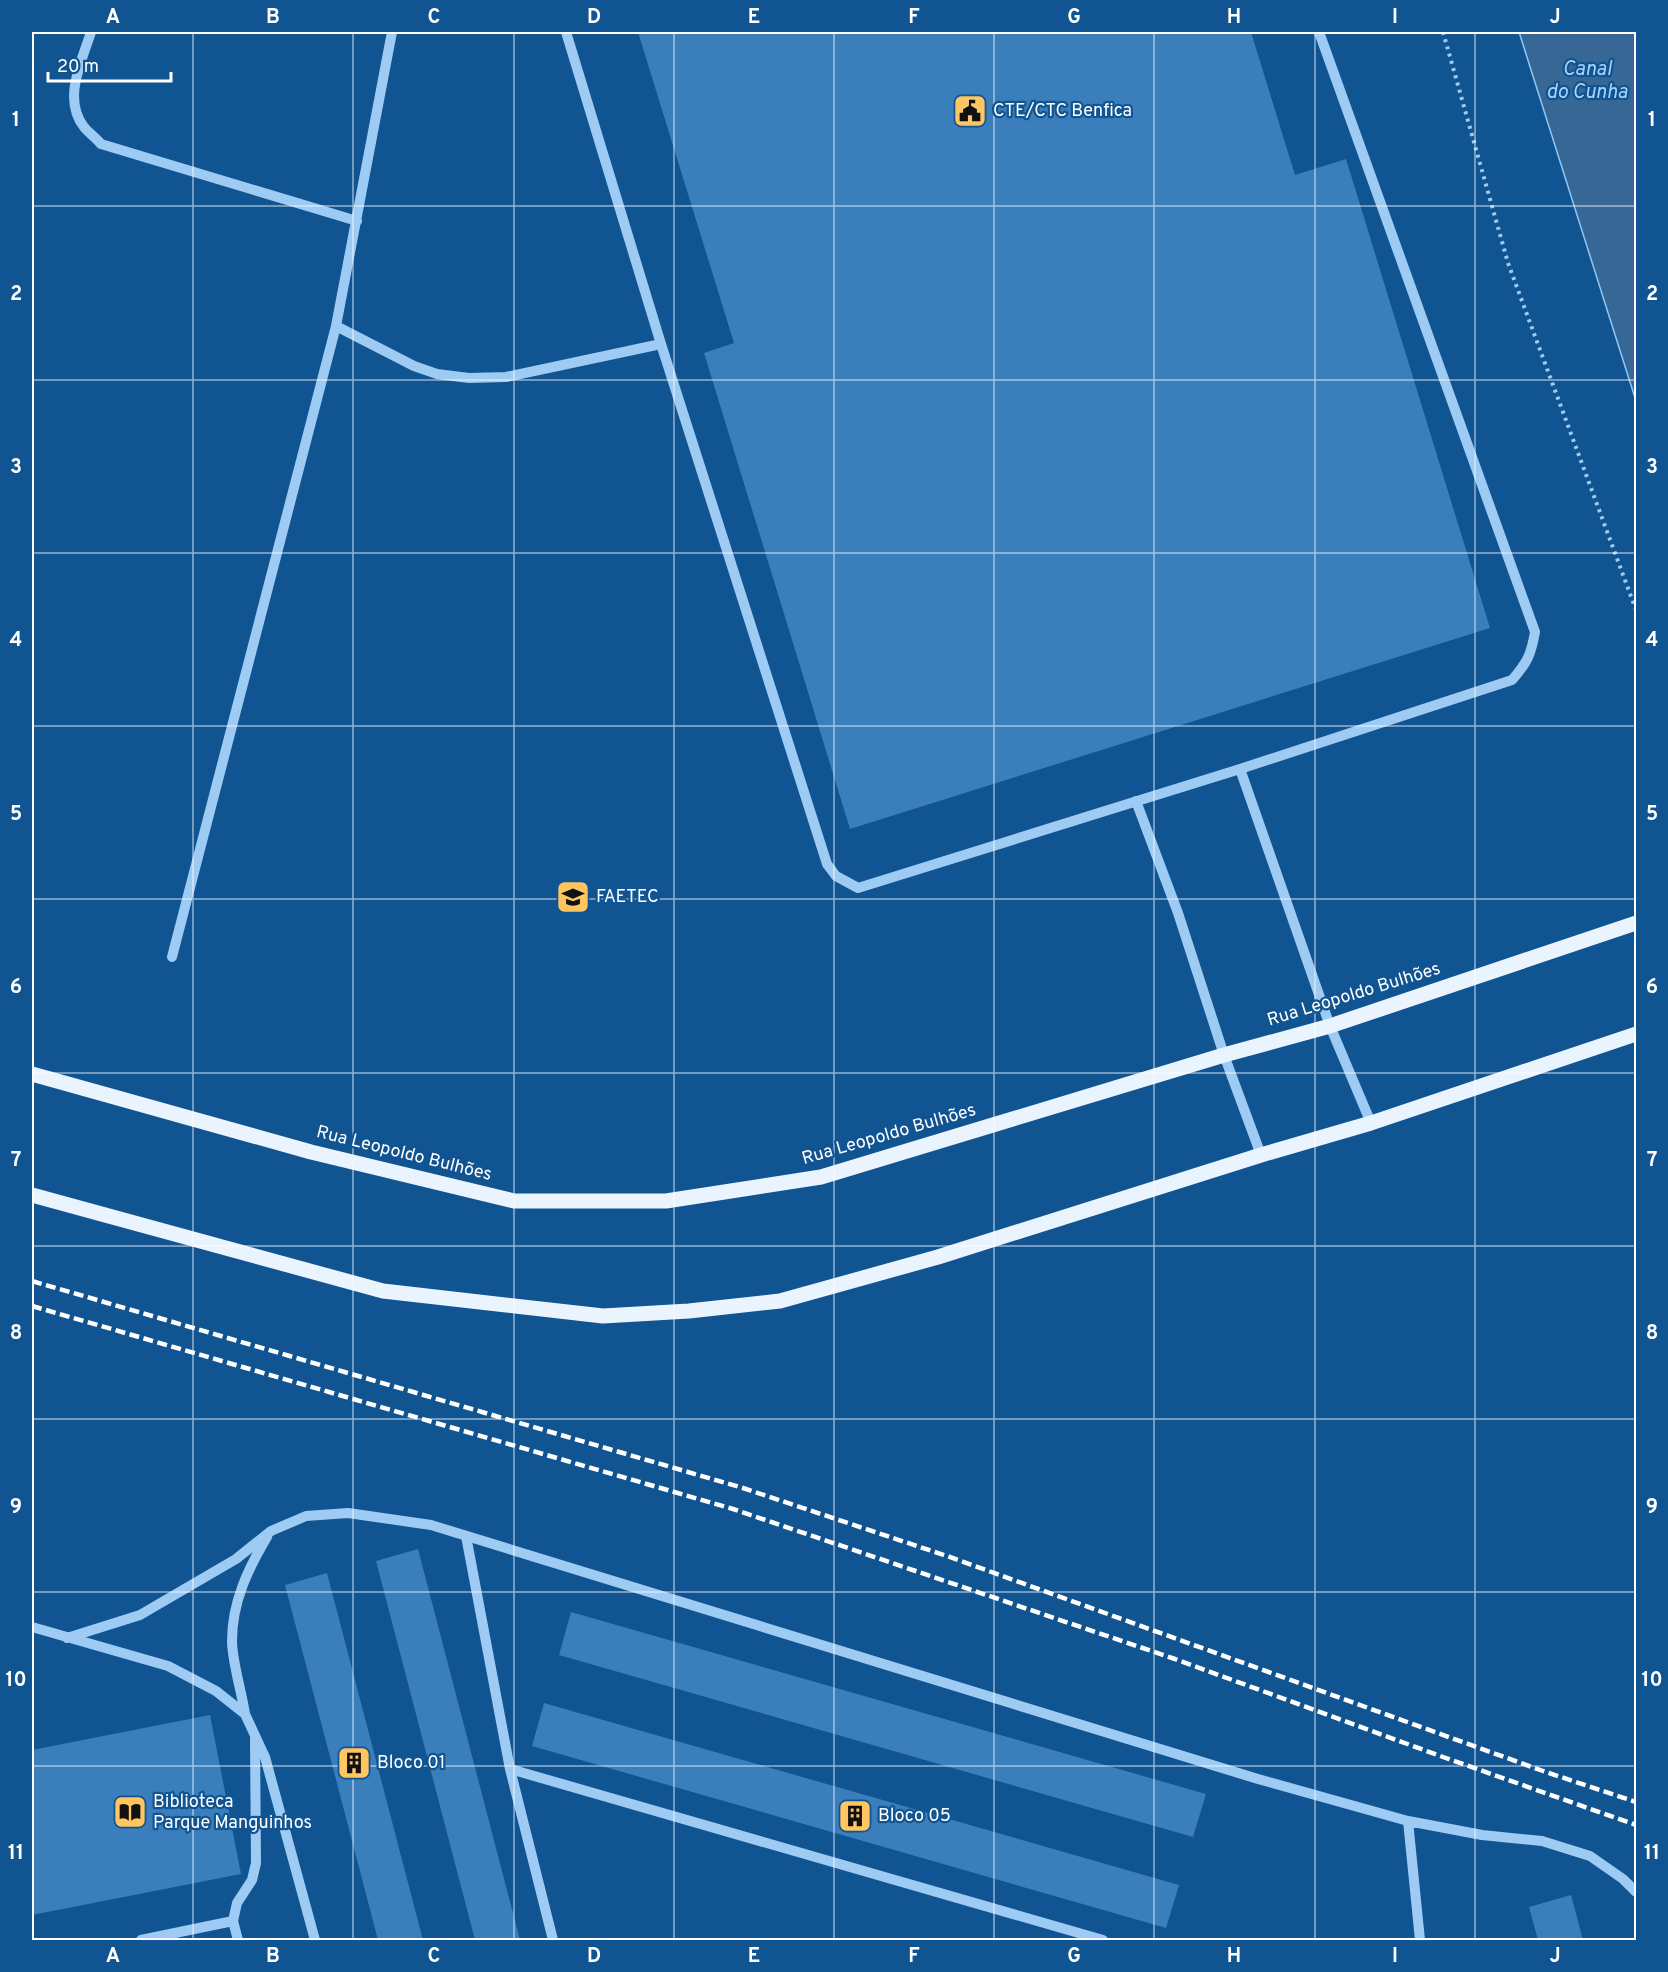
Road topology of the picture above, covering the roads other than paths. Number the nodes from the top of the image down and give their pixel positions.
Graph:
1 (91, 32) edge
2 (392, 32) edge
3 (566, 32) edge
4 (1319, 32) edge
5 (357, 221) junction
6 (336, 326) junction
7 (662, 344) junction
8 (1240, 769) junction
9 (1136, 801) junction
10 (1636, 923) edge
11 (172, 957) dead end
12 (1330, 1026) junction
13 (1636, 1034) edge
14 (1224, 1055) junction
15 (32, 1074) edge
16 (1371, 1123) junction
17 (1261, 1155) junction
18 (32, 1195) edge
19 (271, 1531) junction
20 (466, 1536) junction
21 (32, 1627) edge
22 (67, 1638) junction
23 (245, 1714) junction
24 (255, 1735) junction
25 (510, 1769) junction
26 (1408, 1821) junction
27 (1636, 1892) edge
28 (233, 1921) junction
29 (141, 1941) edge
30 (238, 1941) edge
31 (315, 1941) edge
32 (553, 1941) edge
33 (1103, 1941) edge
34 (1420, 1941) edge

1 - 5 street
2 - 5 street
3 - 7 street
4 - 8 street
5 - 6 street
6 - 7 street
6 - 11 street
7 - 9 street
8 - 9 street
8 - 12 street
9 - 14 street
10 - 12 main road, Rua Leopoldo Bulhões
12 - 14 main road, Rua Leopoldo Bulhões
12 - 16 street
13 - 16 main road
14 - 15 main road, Rua Leopoldo Bulhões
14 - 17 street
16 - 17 main road
17 - 18 main road
19 - 20 street
19 - 22 street
19 - 23 street
20 - 25 street
20 - 26 street
21 - 22 street
22 - 23 street
23 - 24 street
24 - 28 street
24 - 31 street
25 - 32 street
25 - 33 street
26 - 27 street
26 - 34 street
28 - 29 street
28 - 30 street

